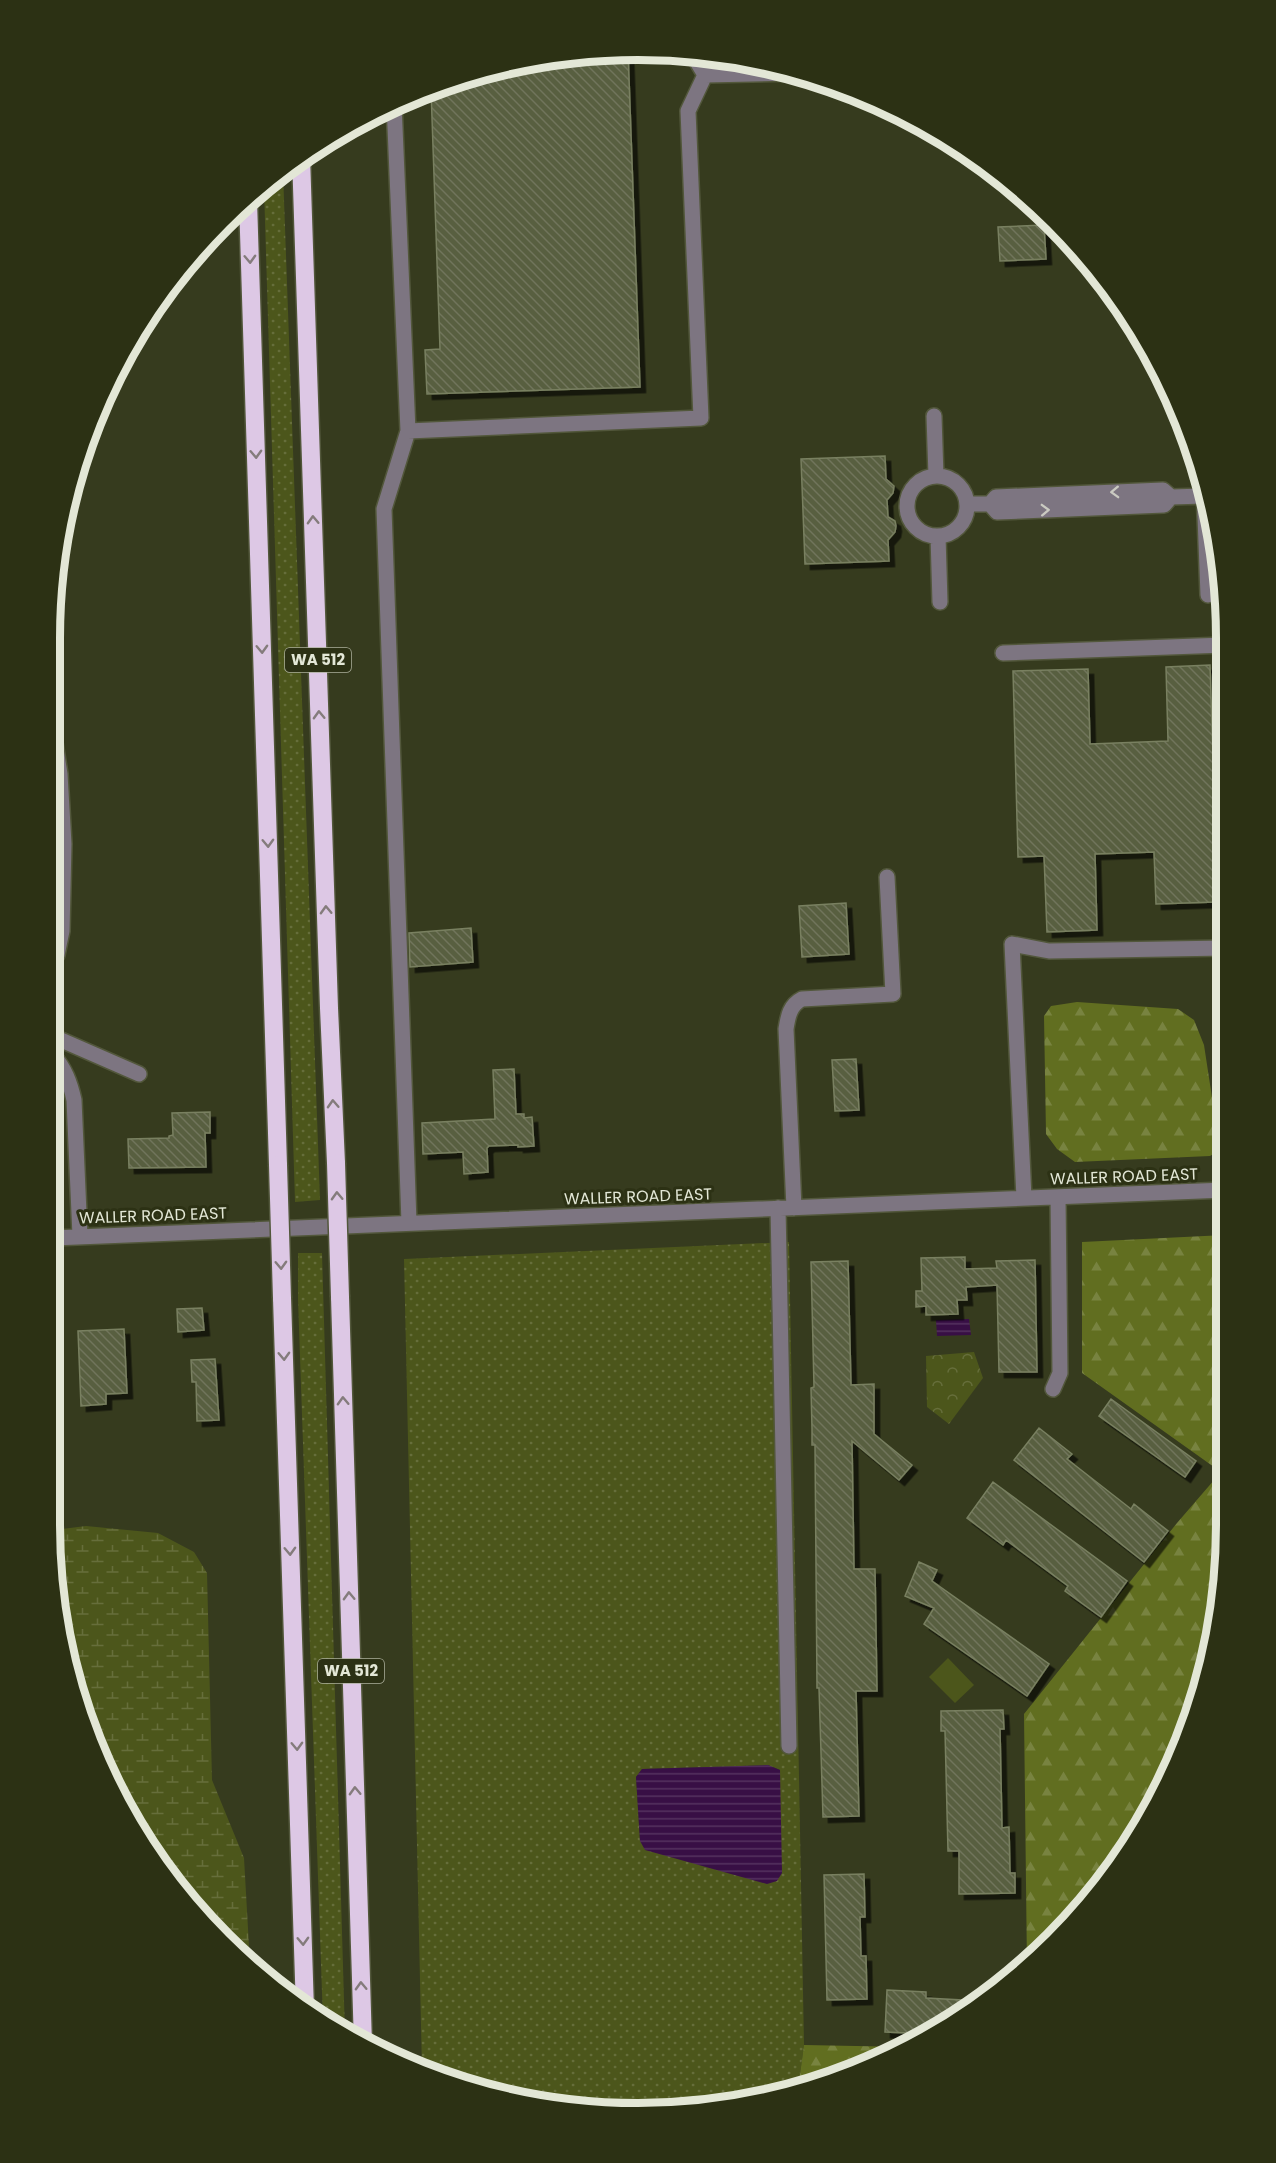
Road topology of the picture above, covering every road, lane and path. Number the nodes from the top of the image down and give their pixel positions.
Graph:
1 (698, 63) edge
2 (762, 74) edge
3 (705, 75) junction
4 (394, 114) edge
5 (302, 167) edge
6 (248, 211) edge
7 (934, 416) dead end
8 (408, 431) junction
9 (936, 476) junction
10 (1197, 494) edge
11 (967, 504) junction
12 (1205, 527) edge
13 (938, 536) junction
14 (1208, 595) dead end
15 (940, 602) dead end
16 (1216, 645) edge
17 (1003, 653) dead end
18 (60, 774) edge
19 (887, 877) dead end
20 (60, 945) edge
21 (1216, 948) edge
22 (60, 1039) edge
23 (60, 1063) edge
24 (139, 1074) dead end
25 (1216, 1190) edge
26 (1058, 1197) junction
27 (1024, 1198) junction
28 (778, 1208) junction
29 (794, 1208) junction
30 (409, 1223) junction
31 (81, 1236) junction
32 (60, 1238) edge
33 (1053, 1389) dead end
34 (789, 1746) dead end
35 (305, 1997) edge
36 (363, 2033) edge

1 - 3 street
2 - 3 street
3 - 8 street
4 - 8 street
36 -> 5 highway, WA 512, bridge
6 -> 35 highway, WA 512, bridge
7 - 9 street
8 - 30 street
9 - 11 street
9 - 13 street
10 - 11 street
11 - 13 street
12 - 14 street
13 - 15 street
16 - 17 street
18 - 20 street
19 - 29 street
21 - 27 street
22 - 24 street
23 - 31 street
25 - 26 street, WALLER ROAD EAST
26 - 27 street, WALLER ROAD EAST
26 - 33 street
27 - 29 street, WALLER ROAD EAST
28 - 29 street, WALLER ROAD EAST
28 - 30 street, WALLER ROAD EAST
28 - 34 street
30 - 31 street, WALLER ROAD EAST
31 - 32 street, WALLER ROAD EAST

